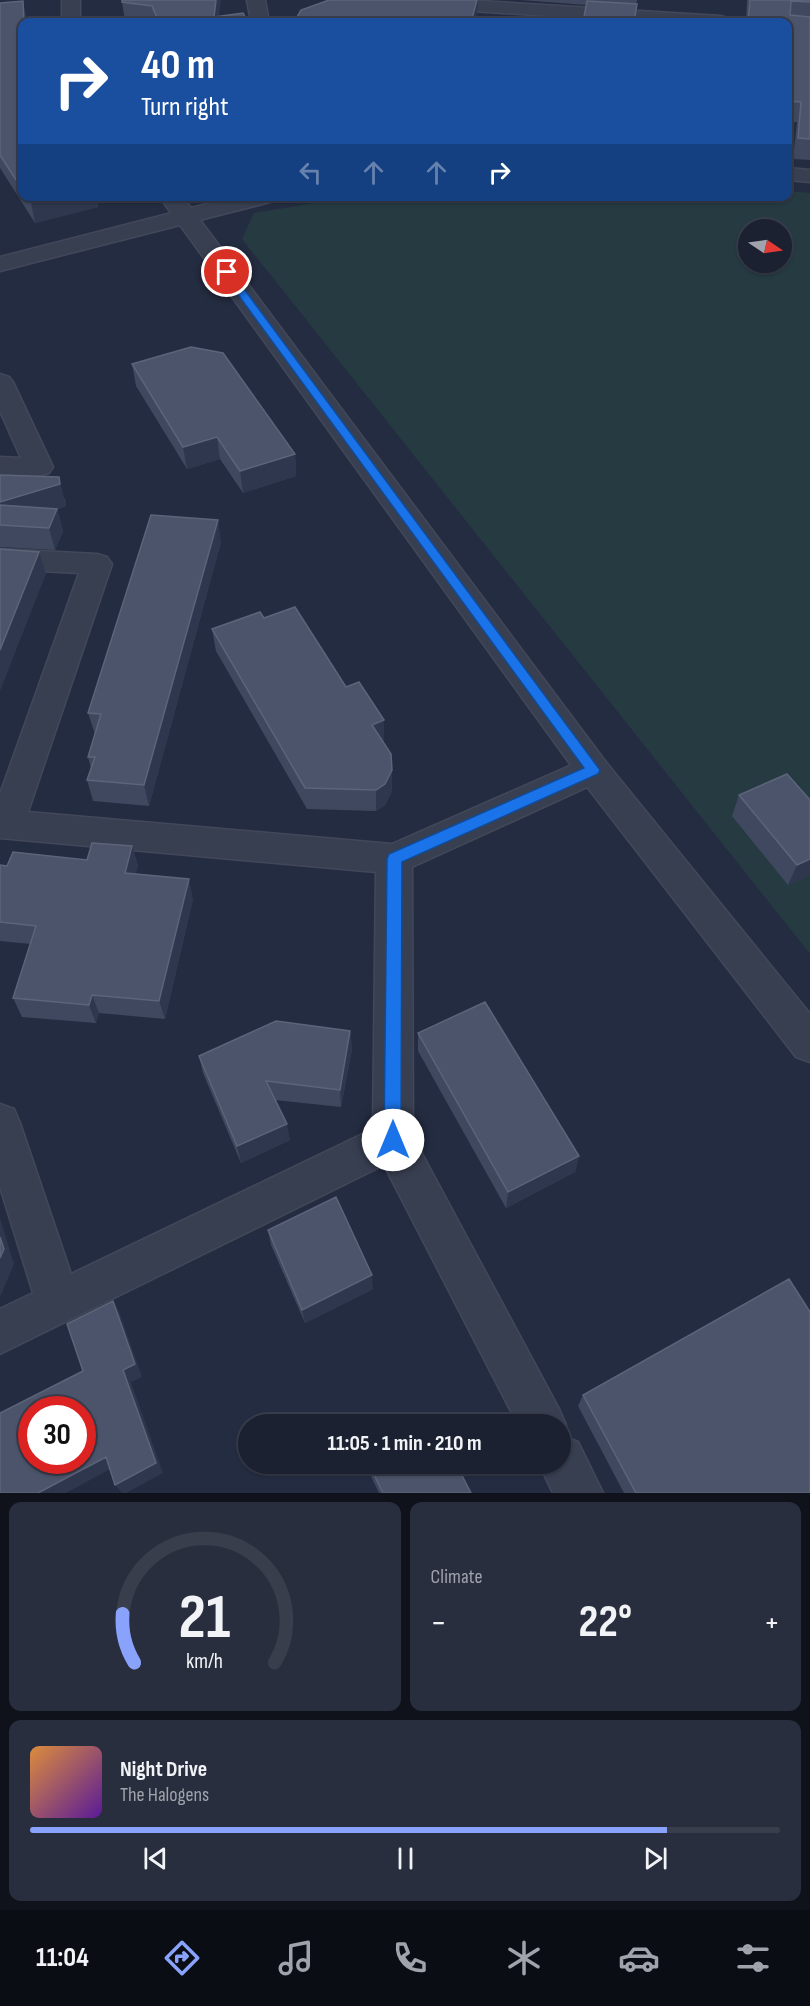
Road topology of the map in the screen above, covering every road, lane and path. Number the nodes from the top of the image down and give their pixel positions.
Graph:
1 (71, 0) edge
2 (256, 0) edge
3 (380, 0) edge
4 (70, 18) edge
5 (259, 18) edge
6 (650, 18) edge
7 (792, 174) edge
8 (810, 176) edge
9 (222, 201) edge
10 (178, 206) edge
11 (0, 264) edge
12 (0, 382) edge
13 (0, 466) edge
14 (0, 559) edge
15 (593, 770) junction
16 (3, 825) edge
17 (394, 859) junction
18 (810, 1044) edge
19 (0, 1123) edge
20 (393, 1140) junction
21 (58, 1304) junction
22 (0, 1332) edge
23 (537, 1414) edge
24 (569, 1474) edge
25 (579, 1493) edge

1 - 4 street
2 - 5 street
3 - 6 street
7 - 8 street
9 - 10 street
10 - 11 street
10 - 15 street
12 - 13 street
14 - 16 street
15 - 17 street
15 - 18 street
16 - 17 street
17 - 20 street
19 - 21 street
20 - 21 street
20 - 23 street
21 - 22 street
24 - 25 street

